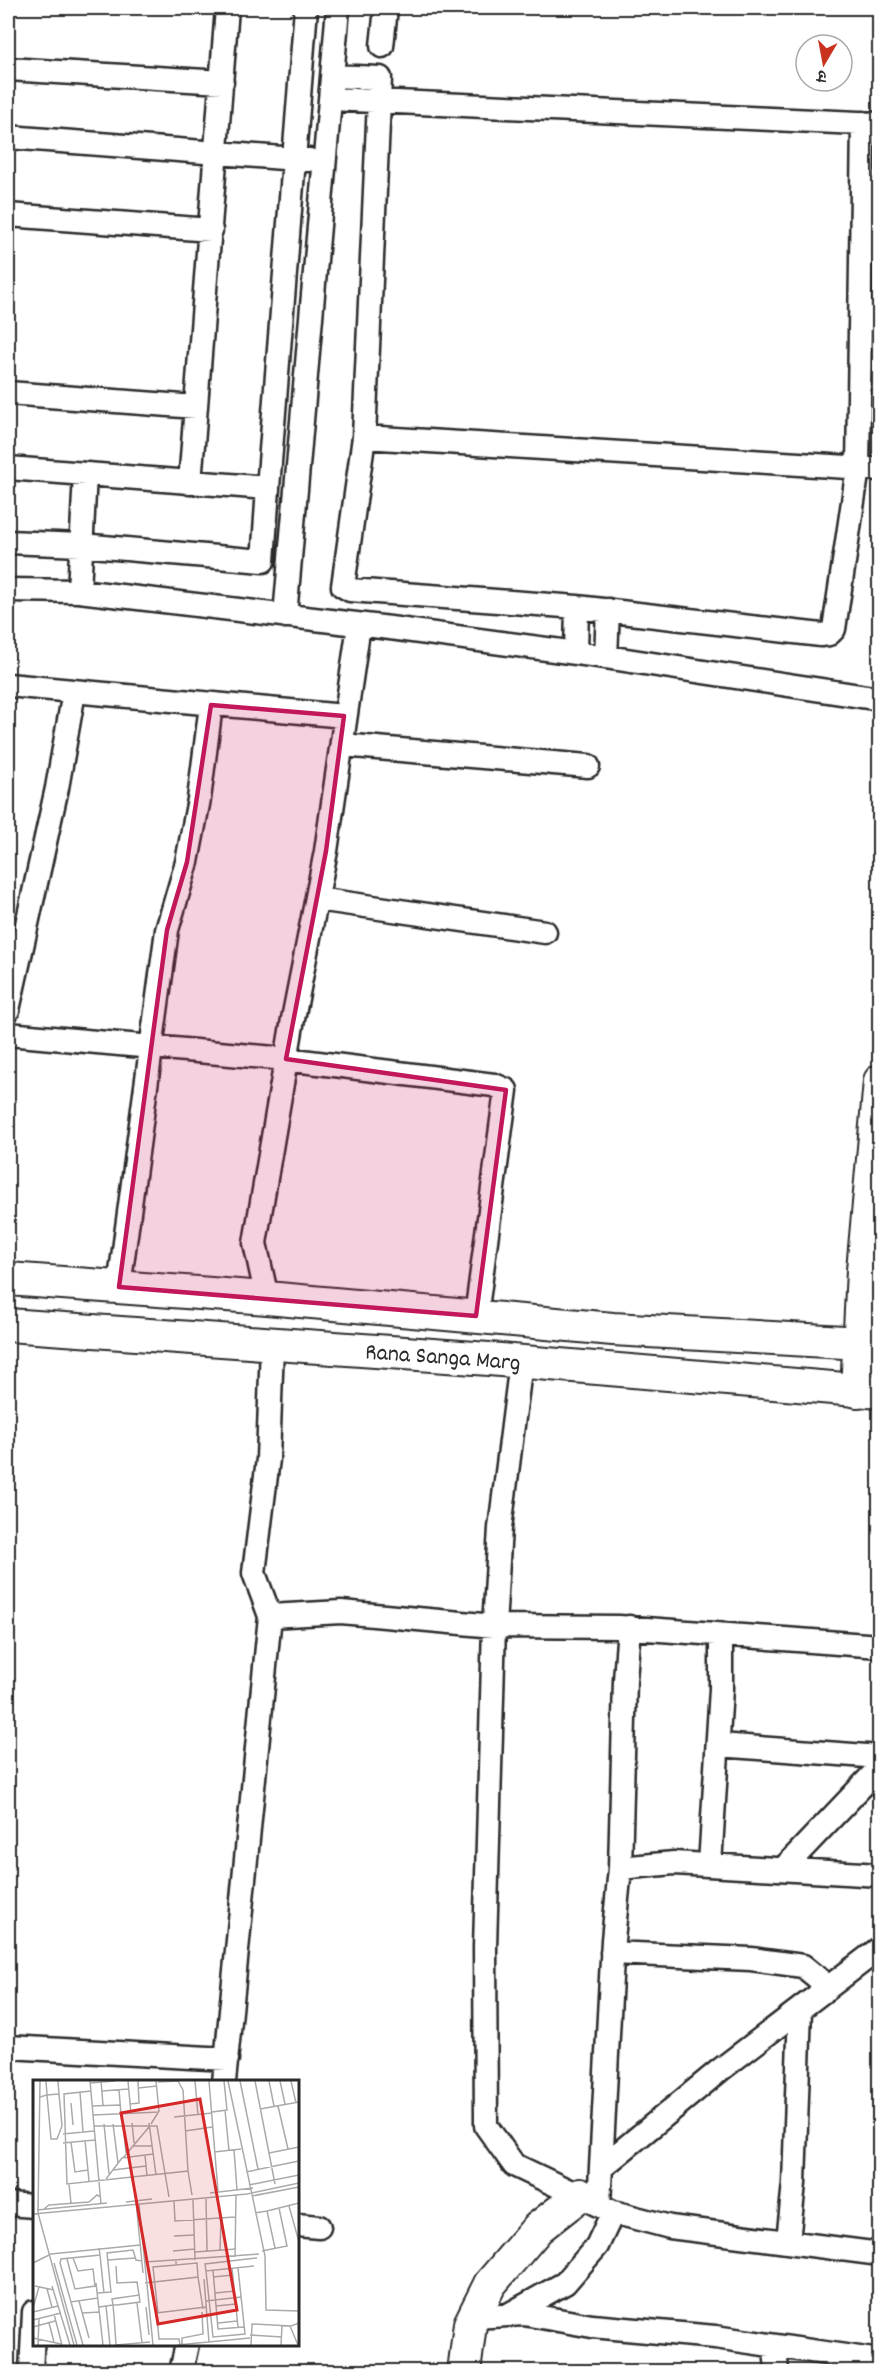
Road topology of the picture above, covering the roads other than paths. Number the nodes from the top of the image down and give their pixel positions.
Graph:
1 (227, 8) edge
2 (306, 8) edge
3 (338, 8) edge
4 (386, 8) edge
5 (382, 46) dead end
6 (8, 69) edge
7 (333, 76) junction
8 (222, 82) junction
9 (331, 99) junction
10 (379, 101) junction
11 (871, 123) edge
12 (8, 137) edge
13 (217, 153) junction
14 (295, 159) junction
15 (325, 160) junction
16 (8, 215) edge
17 (210, 230) junction
18 (8, 393) edge
19 (196, 407) junction
20 (364, 437) junction
21 (8, 468) edge
22 (869, 468) edge
23 (85, 474) junction
24 (190, 483) junction
25 (268, 488) junction
26 (8, 542) edge
27 (81, 545) junction
28 (8, 590) edge
29 (78, 591) junction
30 (577, 606) junction
31 (608, 610) junction
32 (285, 616) junction
33 (359, 625) junction
34 (576, 652) junction
35 (606, 657) junction
36 (8, 685) edge
37 (74, 692) junction
38 (879, 699) edge
39 (211, 705) junction
40 (344, 716) junction
41 (342, 745) junction
42 (588, 766) dead end
43 (316, 899) junction
44 (545, 932) dead end
45 (8, 1010) edge
46 (8, 1034) edge
47 (153, 1047) junction
48 (286, 1059) junction
49 (879, 1081) edge
50 (8, 1279) edge
51 (119, 1287) junction
52 (267, 1298) junction
53 (476, 1316) junction
54 (8, 1325) edge
55 (870, 1343) edge
56 (272, 1344) junction
57 (521, 1362) junction
58 (868, 1392) edge
59 (270, 1616) junction
60 (494, 1626) junction
61 (629, 1627) junction
62 (721, 1635) junction
63 (879, 1646) edge
64 (719, 1745) junction
65 (879, 1758) edge
66 (879, 1767) edge
67 (711, 1865) junction
68 (620, 1868) junction
69 (783, 1869) junction
70 (879, 1875) edge
71 (879, 1948) edge
72 (612, 1953) junction
73 (823, 1991) junction
74 (800, 2009) junction
75 (8, 2047) edge
76 (227, 2059) junction
77 (224, 2080) edge
78 (601, 2168) junction
79 (8, 2204) edge
80 (597, 2204) junction
81 (33, 2206) edge
82 (788, 2241) junction
83 (879, 2254) edge
84 (508, 2315) junction
85 (474, 2317) junction
86 (33, 2332) edge
87 (187, 2346) edge
88 (775, 2346) junction
89 (879, 2361) edge
90 (31, 2372) edge
91 (181, 2372) edge
92 (464, 2372) edge
93 (777, 2372) edge

1 - 8 street
2 - 14 street
3 - 7 street
4 - 5 street
6 - 8 street
7 - 9 street
7 - 10 street
8 - 13 street
9 - 10 street
9 - 15 street
10 - 11 street
10 - 20 street
11 - 22 street
12 - 13 street
13 - 14 street
13 - 17 street
14 - 15 street
14 - 25 street
15 - 32 street
16 - 17 street
17 - 19 street
18 - 19 street
19 - 24 street
20 - 22 street
20 - 30 street
21 - 23 street
22 - 31 street
23 - 24 street
23 - 27 street
24 - 25 street
25 - 27 street
26 - 27 street
27 - 29 street
28 - 29 street
29 - 32 street
30 - 31 street
30 - 34 street
31 - 35 street
32 - 33 street
33 - 34 street
33 - 40 street
34 - 35 street
35 - 38 street
36 - 37 street
37 - 39 street
37 - 45 street
39 - 40 street
39 - 47 street
40 - 41 street
41 - 42 street
41 - 43 street
43 - 44 street
43 - 48 street
46 - 47 street
47 - 48 street
47 - 51 street
48 - 52 street
48 - 53 street
49 - 55 main road
50 - 51 main road, Rana Sanga Marg
51 - 52 main road, Rana Sanga Marg
52 - 53 main road, Rana Sanga Marg
53 - 55 main road, Rana Sanga Marg
54 - 56 main road, Rana Sanga Marg
55 - 58 main road
56 - 57 main road, Rana Sanga Marg
56 - 59 street
57 - 58 main road, Rana Sanga Marg
57 - 60 street
59 - 60 street
59 - 76 street
60 - 61 street
60 - 80 street
61 - 62 street
61 - 68 street
62 - 63 street
62 - 64 street
64 - 65 street
64 - 67 street
66 - 69 street
67 - 68 street
67 - 69 street
68 - 72 street
69 - 70 street
71 - 73 street
72 - 73 street
72 - 78 street
73 - 74 street
74 - 78 street
74 - 82 street
75 - 76 street
76 - 77 street
78 - 80 street
79 - 81 street
80 - 82 street
80 - 84 street
80 - 85 main road
82 - 83 street
84 - 85 street
84 - 88 street
85 - 92 main road
86 - 90 street
87 - 91 street
88 - 89 street
88 - 93 street

